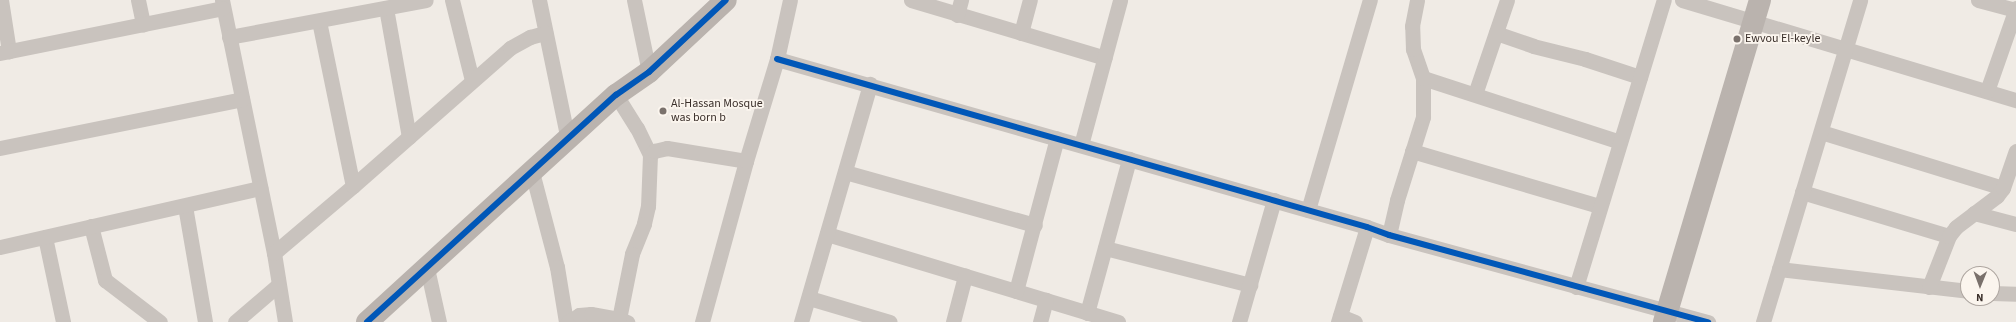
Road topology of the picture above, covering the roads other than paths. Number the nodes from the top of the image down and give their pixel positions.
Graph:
1 (1, 0) edge
2 (138, 0) edge
3 (426, 0) edge
4 (452, 0) edge
5 (539, 0) edge
6 (634, 0) edge
7 (790, 0) edge
8 (911, 0) edge
9 (961, 0) edge
10 (1030, 0) edge
11 (1120, 0) edge
12 (1370, 0) edge
13 (1417, 0) edge
14 (1508, 0) edge
15 (1664, 0) edge
16 (1682, 0) edge
17 (1760, 0) edge
18 (1860, 0) edge
19 (1978, 0) edge
20 (721, 3) edge
21 (223, 4) edge
22 (386, 8) junction
23 (2015, 9) edge
24 (957, 15) junction
25 (319, 21) junction
26 (1754, 22) junction
27 (143, 24) junction
28 (545, 33) junction
29 (1021, 33) junction
30 (1496, 33) junction
31 (229, 37) junction
32 (1845, 49) junction
33 (5, 52) edge
34 (1105, 58) junction
35 (777, 59) junction
36 (649, 72) junction
37 (1640, 77) junction
38 (1423, 78) junction
39 (472, 80) junction
40 (870, 84) junction
41 (1987, 91) junction
42 (1475, 94) junction
43 (616, 95) junction
44 (242, 99) junction
45 (2016, 100) edge
46 (1821, 132) junction
47 (409, 137) junction
48 (1057, 138) junction
49 (568, 140) junction
50 (1620, 142) junction
51 (1081, 145) junction
52 (0, 148) edge
53 (1412, 151) junction
54 (2016, 151) edge
55 (650, 155) junction
56 (1130, 159) junction
57 (746, 161) junction
58 (532, 172) junction
59 (845, 172) junction
60 (353, 186) junction
61 (260, 188) junction
62 (2003, 188) junction
63 (1802, 192) junction
64 (1274, 200) junction
65 (185, 206) junction
66 (1599, 206) junction
67 (1308, 210) junction
68 (1974, 213) junction
69 (2016, 224) edge
70 (1035, 225) junction
71 (91, 226) junction
72 (1367, 227) junction
73 (827, 234) junction
74 (1389, 235) junction
75 (1949, 236) junction
76 (44, 237) junction
77 (0, 247) edge
78 (1105, 248) junction
79 (274, 253) junction
80 (427, 268) junction
81 (1779, 269) junction
82 (965, 276) junction
83 (278, 284) junction
84 (1250, 285) junction
85 (1576, 287) junction
86 (1929, 287) junction
87 (1960, 290) edge
88 (1016, 291) junction
89 (2000, 293) edge
90 (2016, 294) edge
91 (808, 298) junction
92 (1046, 300) junction
93 (1086, 313) junction
94 (1666, 316) edge
95 (1339, 319) edge
96 (623, 321) edge
97 (63, 322) edge
98 (160, 322) edge
99 (205, 322) edge
100 (235, 322) edge
101 (285, 322) edge
102 (367, 322) edge
103 (439, 322) edge
104 (567, 322) edge
105 (702, 322) edge
106 (801, 322) edge
107 (890, 322) edge
108 (953, 322) edge
109 (1040, 322) edge
110 (1118, 322) edge
111 (1239, 322) edge
112 (1355, 322) edge
113 (1708, 322) edge
114 (1763, 322) edge

1 - 33 street
2 - 27 street
3 - 22 street
4 - 39 street
5 - 28 street
6 - 36 street
7 - 35 street
8 - 24 street
9 - 24 street
10 - 29 street
11 - 34 street
12 - 67 street
13 - 38 street
14 - 30 street
15 - 37 street
16 - 26 street
17 - 26 street
18 - 32 street
19 - 23 street
20 - 36 street
21 - 27 street
21 - 31 street
22 - 25 street
22 - 47 street
23 - 41 street
24 - 29 street
25 - 31 street
25 - 60 street
26 - 32 street
26 - 94 street
27 - 33 street
28 - 39 street
28 - 49 street
29 - 34 street
30 - 37 street
30 - 42 street
31 - 44 street
32 - 41 street
32 - 46 street
34 - 51 street
35 - 40 street
35 - 57 street
36 - 43 street
37 - 50 street
38 - 42 street
38 - 53 street
39 - 47 street
40 - 48 street
40 - 59 street
41 - 45 street
42 - 50 street
43 - 49 street
43 - 55 street
44 - 52 street
44 - 61 street
46 - 62 street
46 - 63 street
47 - 60 street
48 - 51 street
48 - 70 street
49 - 58 street
50 - 66 street
51 - 56 street
53 - 66 street
53 - 74 street
54 - 62 street
55 - 57 street
55 - 96 street
56 - 64 street
56 - 78 street
57 - 105 street
58 - 80 street
58 - 104 street
59 - 70 street
59 - 73 street
60 - 79 street
61 - 65 street
61 - 79 street
62 - 68 street
63 - 75 street
63 - 81 street
64 - 67 street
64 - 84 street
65 - 71 street
65 - 99 street
66 - 85 street
67 - 72 street
68 - 69 street
68 - 75 street
70 - 88 street
71 - 76 street
71 - 98 street
72 - 74 street
72 - 95 street
73 - 82 street
73 - 91 street
74 - 85 street
75 - 86 street
76 - 77 street
76 - 97 street
78 - 84 street
78 - 93 street
79 - 83 street
80 - 102 street
80 - 103 street
81 - 86 street
81 - 114 street
82 - 88 street
82 - 108 street
83 - 100 street
83 - 101 street
84 - 111 street
85 - 94 street
86 - 87 street
88 - 92 street
89 - 90 street
91 - 106 street
91 - 107 street
92 - 93 street
92 - 109 street
93 - 110 street
94 - 113 street
95 - 112 street
96 - 104 street

